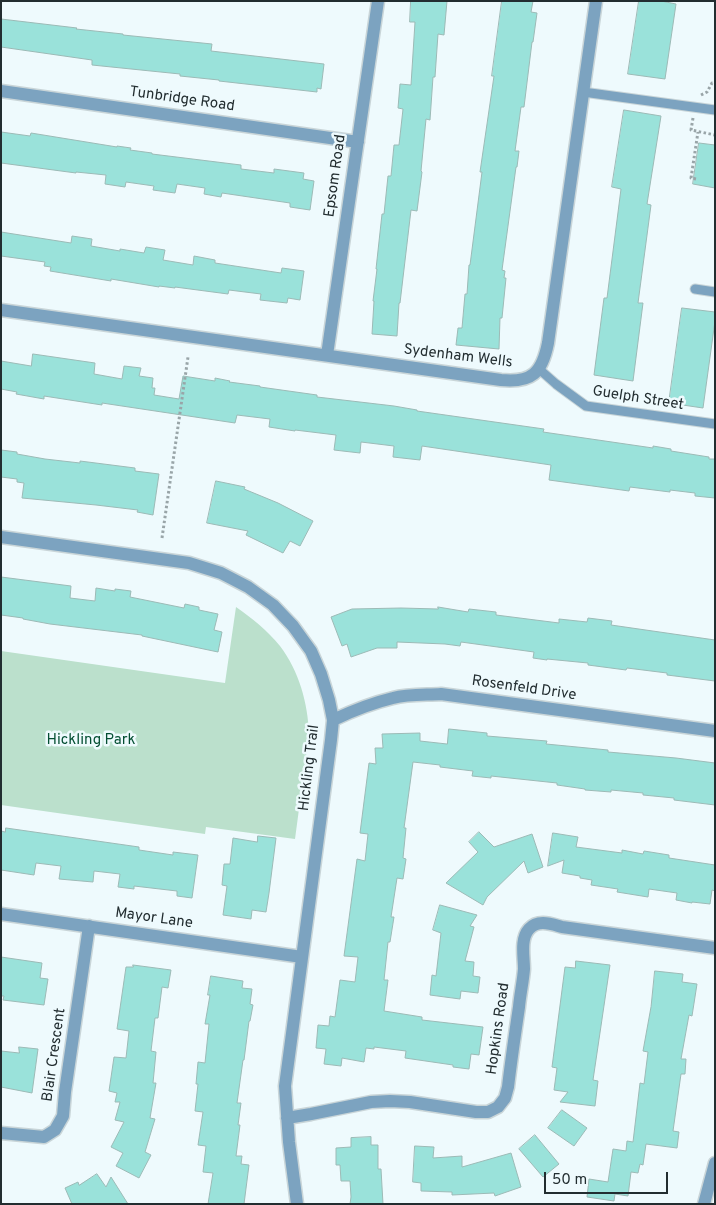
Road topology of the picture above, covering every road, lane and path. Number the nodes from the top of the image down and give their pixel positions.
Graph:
1 (378, 1) edge
2 (596, 1) edge
3 (1, 91) edge
4 (583, 92) junction
5 (694, 107) junction
6 (715, 110) edge
7 (698, 132) junction
8 (715, 135) edge
9 (358, 142) junction
10 (696, 179) dead end
11 (695, 289) dead end
12 (715, 292) edge
13 (1, 310) edge
14 (327, 356) junction
15 (188, 357) dead end
16 (539, 369) junction
17 (715, 424) edge
18 (1, 537) edge
19 (162, 538) dead end
20 (333, 720) junction
21 (715, 731) edge
22 (1, 914) edge
23 (89, 926) junction
24 (715, 948) edge
25 (302, 958) junction
26 (287, 1118) junction
27 (1, 1133) edge
28 (715, 1162) edge
29 (297, 1204) edge
30 (704, 1204) edge

1 - 9 street, Epsom Road
2 - 4 street
3 - 9 street, Tunbridge Road
4 - 5 lane
4 - 16 street
5 - 6 lane
5 - 7 path
7 - 8 path
7 - 10 path
9 - 14 street, Epsom Road
11 - 12 lane
13 - 14 street, Sydenham Wells
14 - 16 street, Sydenham Wells
15 - 19 path
16 - 17 lane, Guelph Street
18 - 20 street, Hickling Trail
20 - 21 street, Rosenfeld Drive
20 - 25 street, Hickling Trail
22 - 23 street, Mayor Lane
23 - 25 street, Mayor Lane
23 - 27 street, Blair Crescent
24 - 26 street, Hopkins Road
25 - 26 street, Hickling Trail
26 - 29 street, Hickling Trail
28 - 30 street

